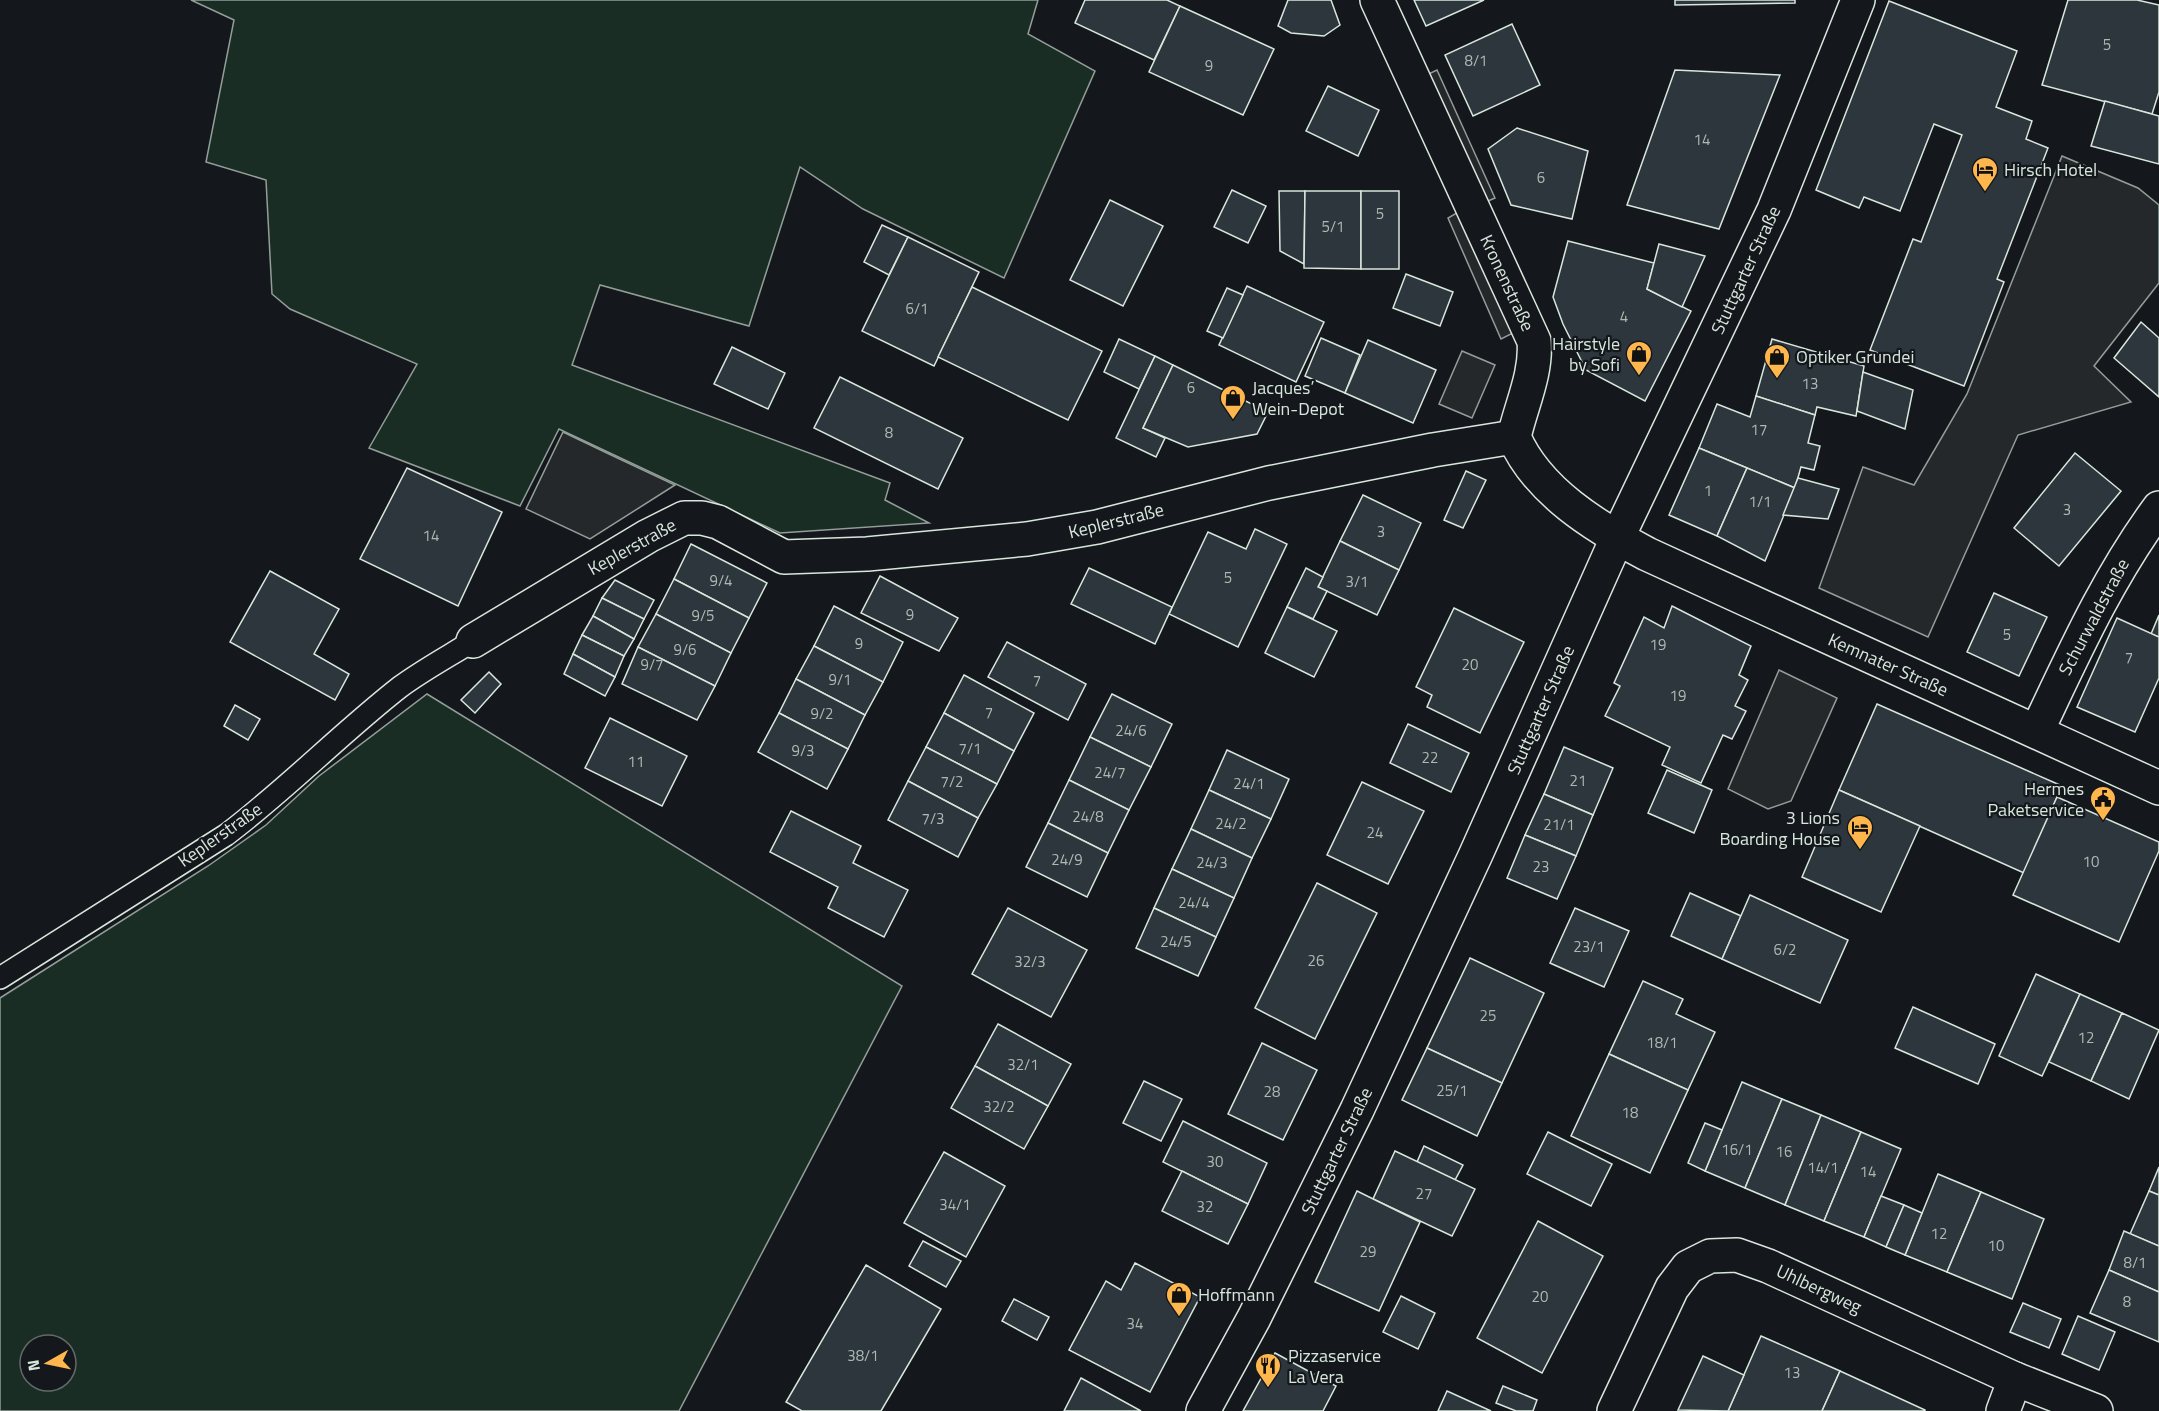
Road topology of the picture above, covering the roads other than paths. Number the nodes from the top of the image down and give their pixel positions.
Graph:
1 (1377, 0) edge
2 (1858, 0) edge
3 (1514, 437) junction
4 (2159, 508) edge
5 (1619, 539) junction
6 (473, 640) joint
7 (2037, 731) junction
8 (2159, 788) edge
9 (0, 978) edge
10 (2015, 1379) junction
11 (1203, 1411) edge
12 (1614, 1411) edge
13 (2003, 1411) edge
14 (2096, 1411) edge

1 - 3 street, Kronenstraße
2 - 5 street, Stuttgarter Straße
3 - 5 street
3 - 6 street, Keplerstraße
4 - 7 street, Schurwaldstraße
5 - 7 street, Kemnater Straße
5 - 11 street, Stuttgarter Straße
6 - 9 lane, Keplerstraße
7 - 8 street, Kemnater Straße
10 - 12 street, Uhlbergweg
10 - 13 street
10 - 14 street, Uhlbergweg

